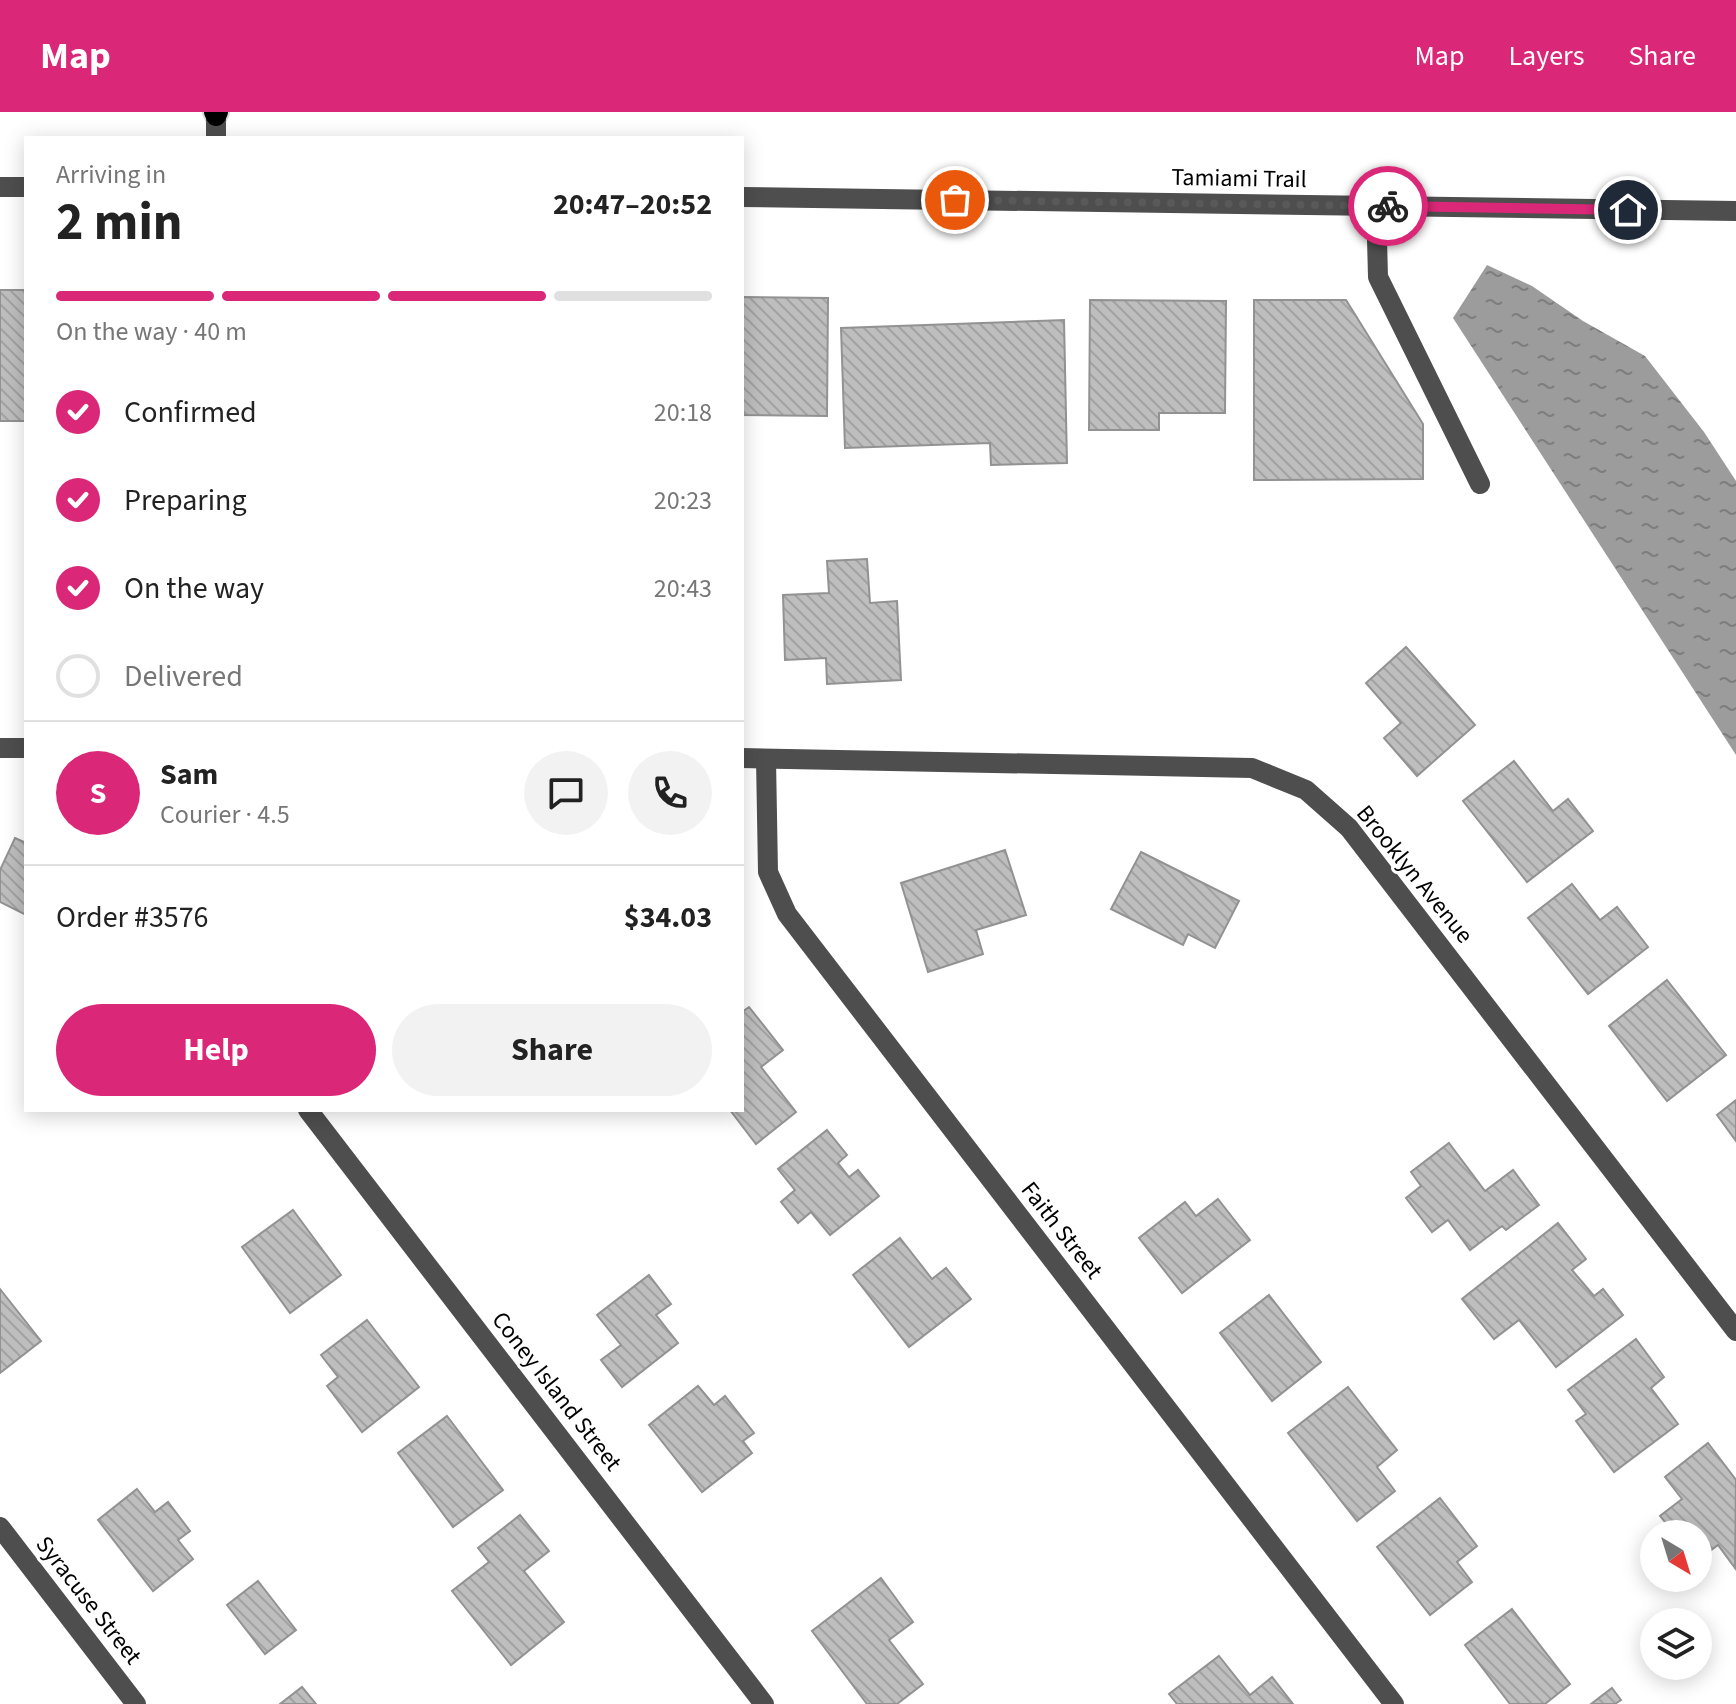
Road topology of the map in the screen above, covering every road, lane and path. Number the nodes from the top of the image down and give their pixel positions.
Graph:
1 (216, 113) edge
2 (216, 136) edge
3 (0, 187) edge
4 (24, 187) edge
5 (744, 197) edge
6 (1382, 206) junction
7 (1736, 211) edge
8 (1480, 484) dead end
9 (0, 748) edge
10 (24, 748) edge
11 (744, 758) edge
12 (766, 759) junction
13 (310, 1112) edge
14 (1736, 1331) edge
15 (0, 1527) edge
16 (136, 1704) edge
17 (764, 1704) edge
18 (1394, 1704) edge

1 - 2 street
3 - 4 street
5 - 6 street, Tamiami Trail
6 - 7 street, Tamiami Trail
6 - 8 street
9 - 10 street
11 - 12 street, Brooklyn Avenue
12 - 14 street, Brooklyn Avenue
12 - 18 street, Faith Street
13 - 17 street, Coney Island Street
15 - 16 street, Syracuse Street

